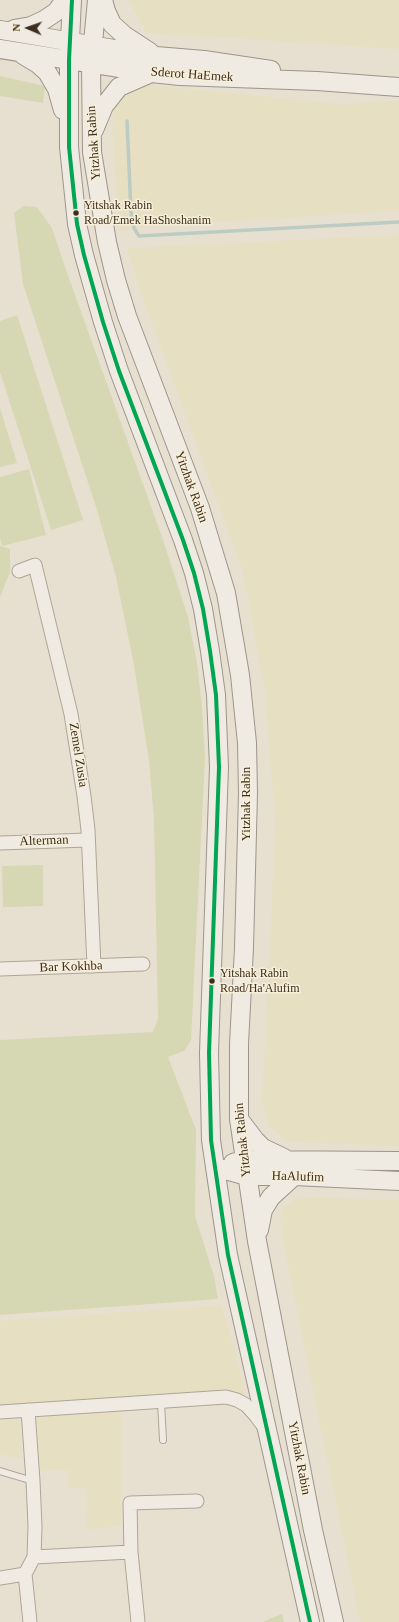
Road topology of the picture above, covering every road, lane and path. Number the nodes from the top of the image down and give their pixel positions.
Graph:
1 (65, 0) edge
2 (72, 0) edge
3 (97, 0) edge
4 (103, 0) edge
5 (0, 30) edge
6 (70, 42) junction
7 (92, 46) junction
8 (0, 49) edge
9 (18, 52) junction
10 (156, 56) junction
11 (69, 60) junction
12 (91, 64) junction
13 (151, 73) junction
14 (317, 81) junction
15 (399, 88) edge
16 (68, 126) junction
17 (92, 136) junction
18 (19, 571) dead end
19 (88, 840) junction
20 (0, 843) edge
21 (143, 964) dead end
22 (94, 966) junction
23 (0, 970) edge
24 (238, 1119) junction
25 (399, 1161) edge
26 (215, 1167) junction
27 (245, 1168) junction
28 (291, 1168) junction
29 (399, 1181) edge
30 (257, 1241) junction
31 (161, 1402) junction
32 (28, 1410) junction
33 (0, 1412) edge
34 (268, 1435) junction
35 (163, 1440) dead end
36 (0, 1471) edge
37 (34, 1481) junction
38 (197, 1501) dead end
39 (131, 1552) junction
40 (34, 1557) junction
41 (25, 1574) junction
42 (0, 1578) edge
43 (30, 1622) edge
44 (138, 1622) edge
45 (310, 1622) edge
46 (334, 1622) edge

1 - 5 main road
2 - 6 main road, Yitzhak Rabin
3 - 7 main road, Yitzhak Rabin
4 - 10 main road
5 - 6 main road, Sderot HaEmek
6 - 7 main road, Sderot HaEmek
6 - 11 main road, Yitzhak Rabin
7 - 10 main road, Sderot HaEmek
7 - 12 main road, Yitzhak Rabin
8 - 9 main road, Sderot HaEmek
9 - 11 main road, Sderot HaEmek
9 - 16 main road
10 - 14 main road, Sderot HaEmek
11 - 12 main road, Sderot HaEmek
11 - 16 main road, Yitzhak Rabin
12 - 13 main road, Sderot HaEmek
12 - 17 main road, Yitzhak Rabin
13 - 14 main road, Sderot HaEmek
13 - 17 main road
14 - 15 main road, Sderot HaEmek
16 - 26 main road, Yitzhak Rabin
17 - 24 main road, Yitzhak Rabin
18 - 19 street, Zemel Zusia
19 - 20 street, Alterman
19 - 22 street, Zemel Zusia
21 - 22 street, Bar Kokhba
22 - 23 street, Bar Kokhba
24 - 27 main road, Yitzhak Rabin
24 - 28 main road
25 - 28 main road, HaAlufim
26 - 27 main road, HaAlufim
26 - 34 main road, Yitzhak Rabin
27 - 28 main road, HaAlufim
27 - 30 main road, Yitzhak Rabin
28 - 29 main road, HaAlufim
28 - 30 main road
30 - 46 main road, Yitzhak Rabin
31 - 32 street
31 - 34 street
31 - 35 lane
32 - 33 street
32 - 37 street
34 - 45 main road, Yitzhak Rabin
36 - 37 lane
37 - 40 street
38 - 39 street
39 - 40 street
39 - 44 street
40 - 41 street
41 - 42 street
41 - 43 street

